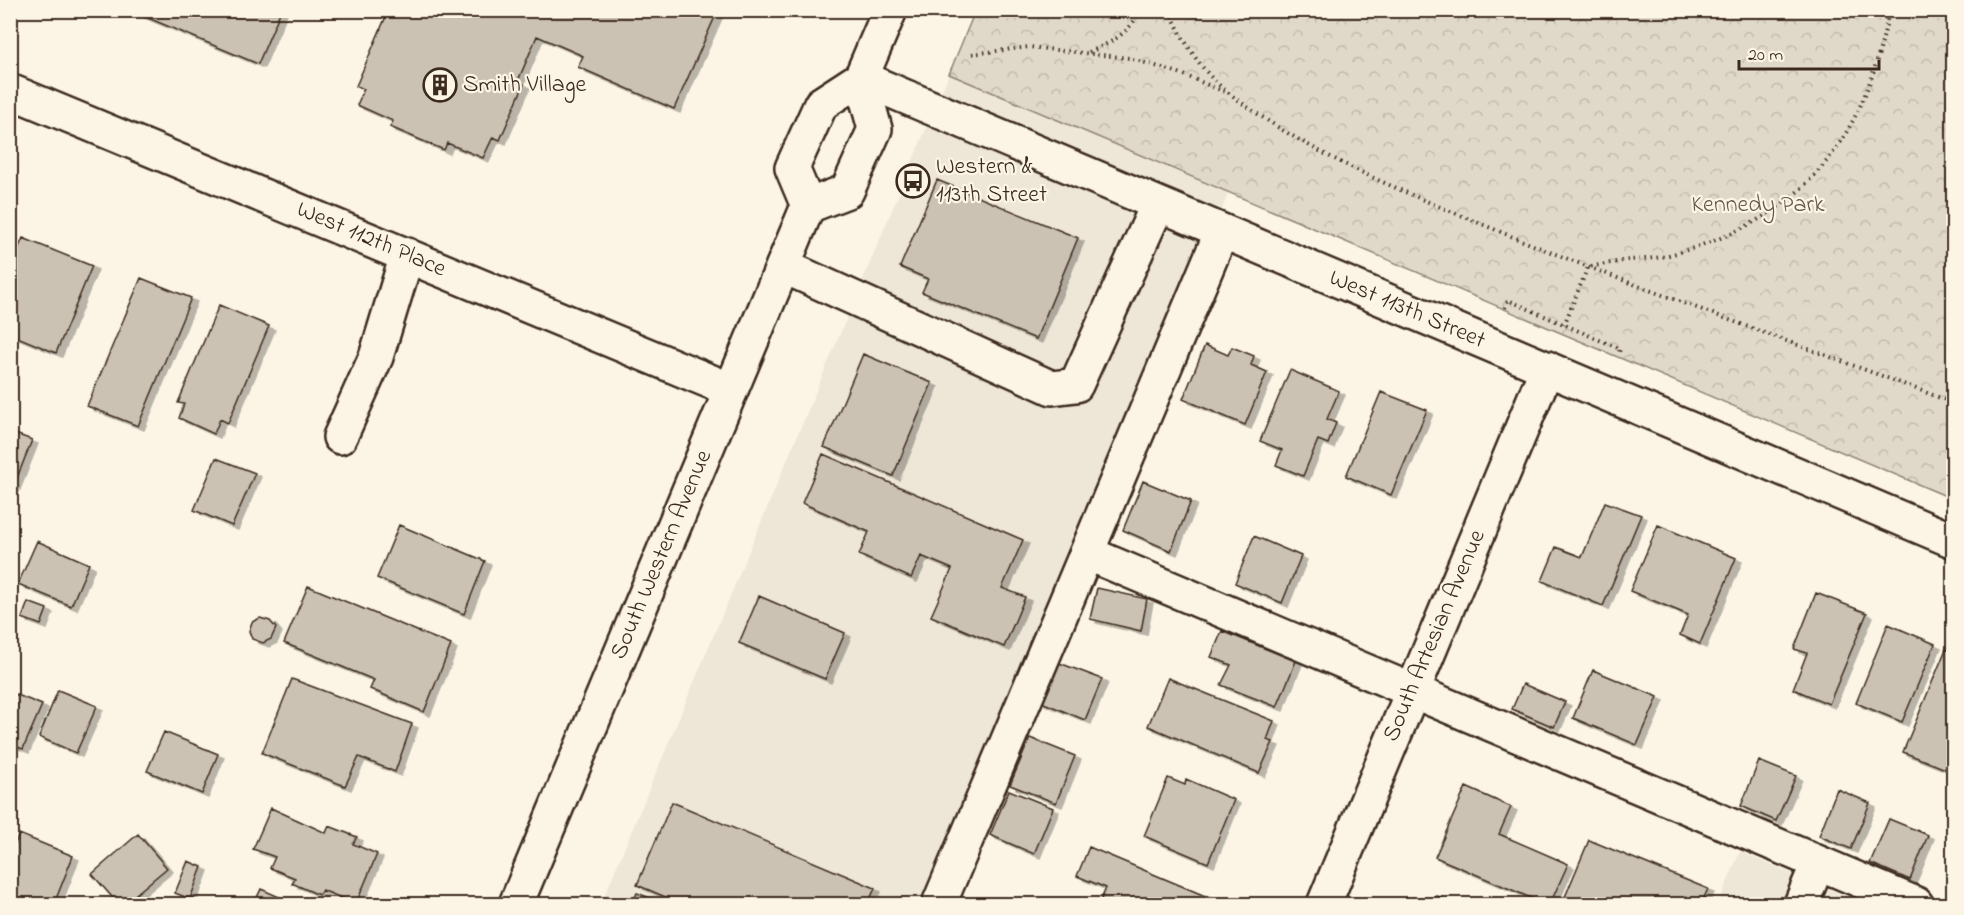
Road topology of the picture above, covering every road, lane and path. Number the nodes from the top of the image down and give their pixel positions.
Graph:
1 (890, 10) edge
2 (1140, 10) edge
3 (1170, 10) edge
4 (1889, 11) edge
5 (1088, 53) junction
6 (972, 54) dead end
7 (861, 78) junction
8 (10, 91) edge
9 (1228, 93) junction
10 (1158, 204) junction
11 (808, 206) junction
12 (1222, 231) junction
13 (407, 255) junction
14 (783, 266) junction
15 (1588, 267) junction
16 (1503, 312) dead end
17 (1564, 325) junction
18 (1615, 361) dead end
19 (1546, 368) junction
20 (731, 390) junction
21 (1953, 403) edge
22 (340, 437) dead end
23 (1953, 541) edge
24 (1087, 553) junction
25 (1412, 691) junction
26 (1818, 863) junction
27 (1812, 901) edge
28 (516, 904) edge
29 (939, 904) edge
30 (1324, 904) edge
31 (1916, 904) edge

1 - 7 street
2 - 5 path
3 - 9 path
4 - 15 path
5 - 6 path
5 - 9 path
7 - 10 street, West 113th Street
7 - 11 street
7 - 11 street
8 - 13 street, West 112th Place
9 - 15 path
10 - 12 street, West 113th Street
10 - 14 street
11 - 14 street, South Western Avenue
12 - 19 street, West 113th Street
12 - 24 street
13 - 20 street, West 112th Place
13 - 22 street
14 - 20 street, South Western Avenue
15 - 17 path
15 - 21 path
16 - 17 path
17 - 18 path
19 - 23 street, West 113th Street
19 - 25 street, South Artesian Avenue
20 - 28 street, South Western Avenue
24 - 25 street
24 - 29 street
25 - 26 street
25 - 30 street, South Artesian Avenue
26 - 27 street
26 - 31 street

